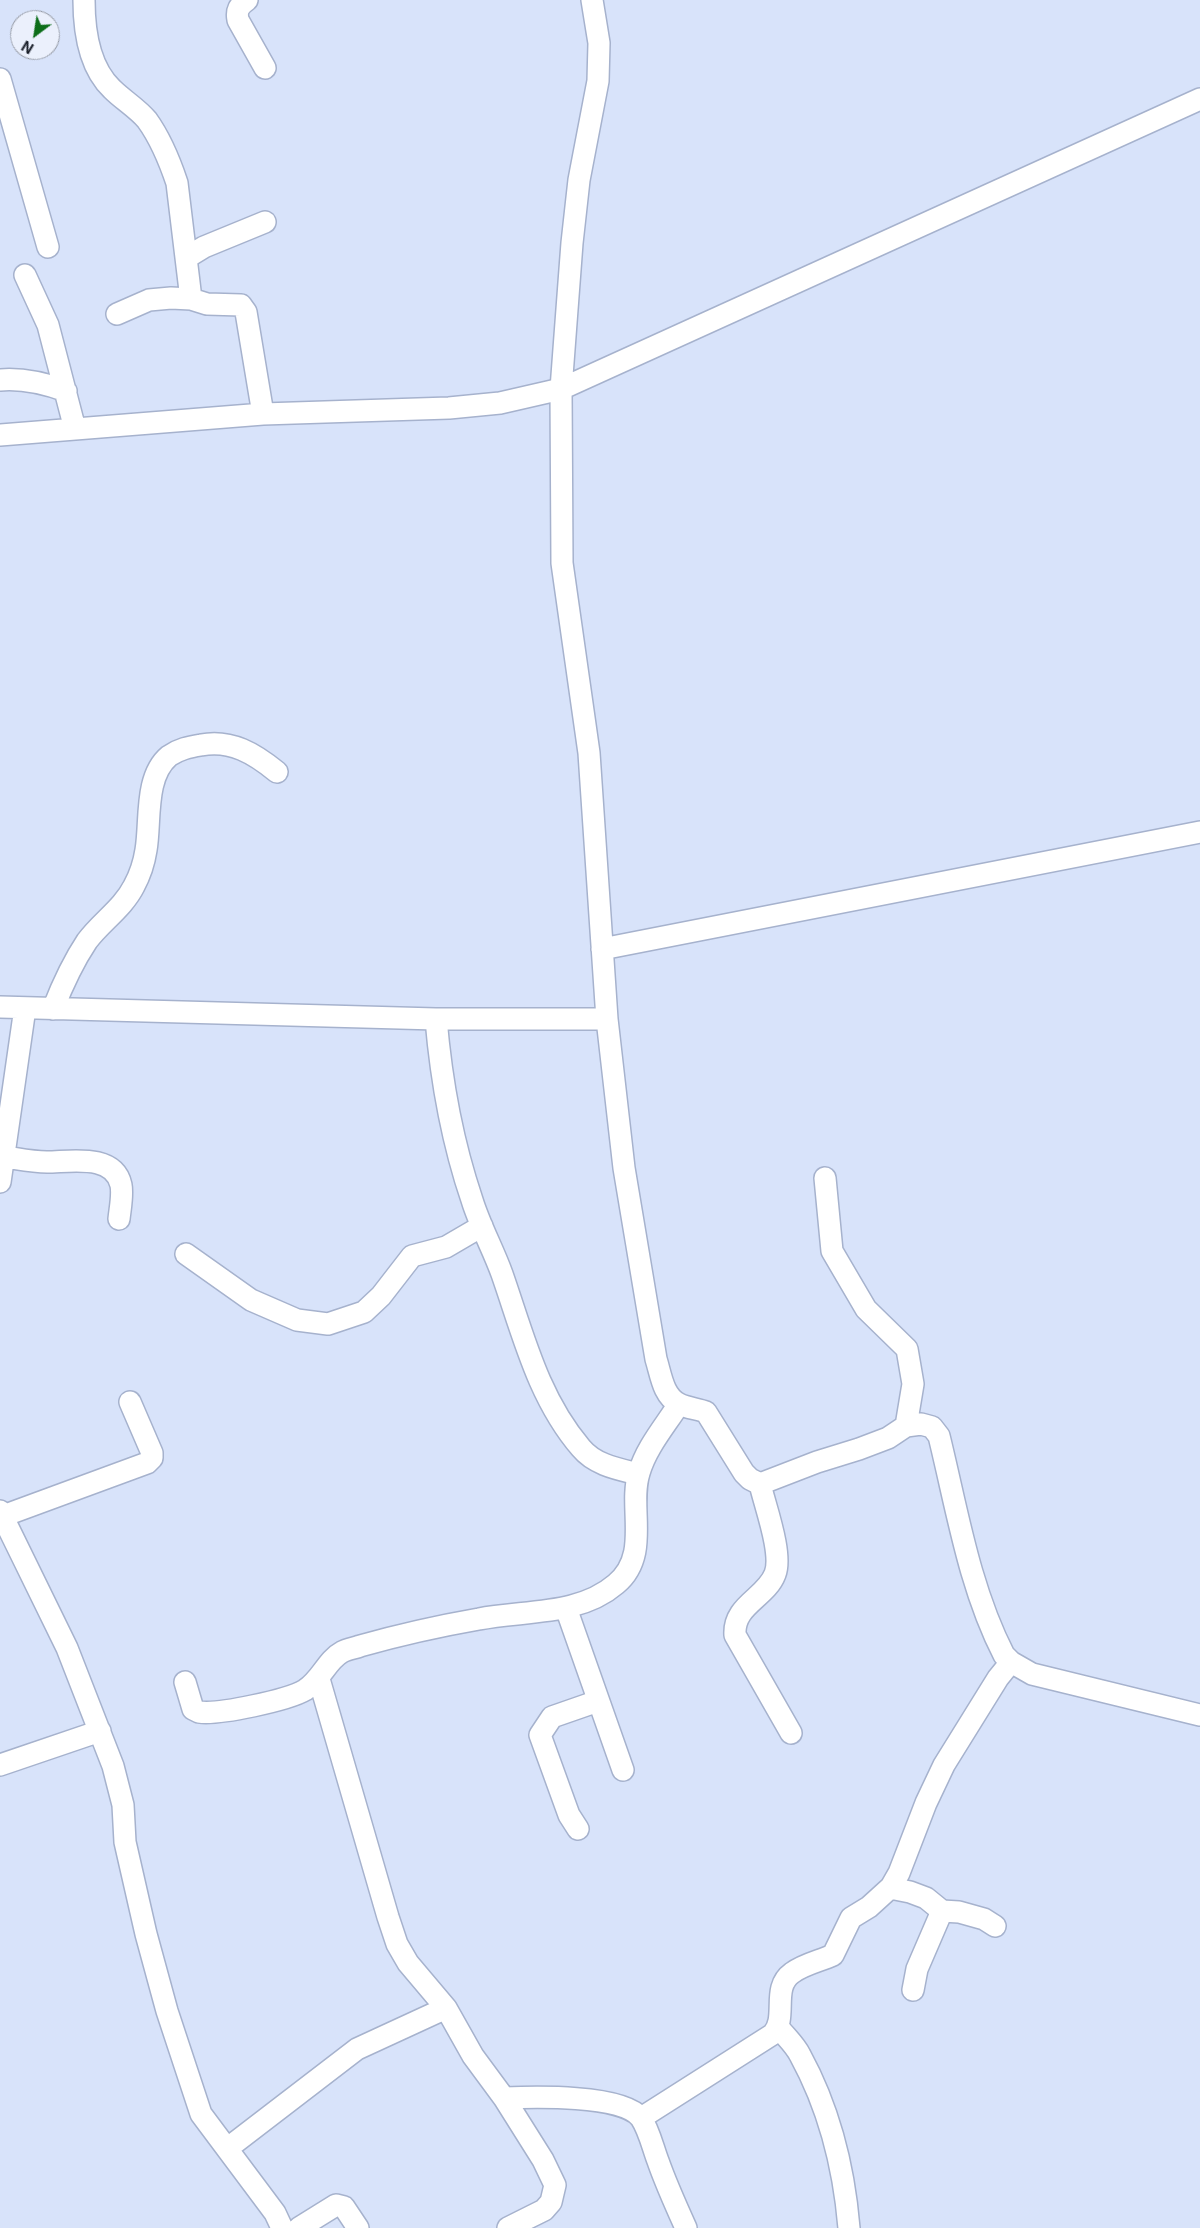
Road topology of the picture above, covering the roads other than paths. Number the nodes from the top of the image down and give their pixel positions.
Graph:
1 (84, 0) edge
2 (247, 0) edge
3 (592, 0) edge
4 (265, 68) dead end
5 (0, 79) edge
6 (1200, 98) edge
7 (265, 222) dead end
8 (48, 247) dead end
9 (186, 258) junction
10 (25, 275) dead end
11 (191, 299) junction
12 (117, 314) dead end
13 (0, 380) edge
14 (561, 389) junction
15 (66, 391) junction
16 (262, 414) junction
17 (75, 429) junction
18 (0, 435) edge
19 (277, 772) dead end
20 (1200, 832) edge
21 (602, 949) junction
22 (0, 1007) edge
23 (25, 1008) junction
24 (53, 1009) junction
25 (436, 1019) junction
26 (607, 1019) junction
27 (5, 1157) junction
28 (825, 1178) dead end
29 (0, 1182) edge
30 (119, 1220) dead end
31 (482, 1226) junction
32 (186, 1254) dead end
33 (130, 1402) dead end
34 (679, 1404) junction
35 (906, 1426) junction
36 (638, 1474) junction
37 (760, 1484) junction
38 (2, 1513) edge
39 (566, 1608) junction
40 (1011, 1662) junction
41 (319, 1679) junction
42 (184, 1682) dead end
43 (598, 1701) junction
44 (1200, 1715) edge
45 (100, 1731) junction
46 (791, 1733) dead end
47 (0, 1765) edge
48 (623, 1770) dead end
49 (578, 1829) dead end
50 (890, 1888) junction
51 (942, 1911) junction
52 (995, 1926) dead end
53 (913, 1990) dead end
54 (446, 2008) junction
55 (779, 2028) junction
56 (504, 2098) junction
57 (640, 2118) junction
58 (228, 2148) junction
59 (282, 2228) edge
60 (299, 2228) edge
61 (358, 2228) edge
62 (508, 2228) edge
63 (686, 2228) edge
64 (848, 2228) edge

1 - 9 street
2 - 4 street
3 - 14 street
5 - 8 street
6 - 14 street
7 - 9 street
9 - 11 street
10 - 15 street
11 - 12 street
11 - 16 street
13 - 15 street
14 - 16 street
14 - 21 street
15 - 17 street
16 - 17 street
17 - 18 street
19 - 24 street
20 - 21 street
21 - 26 street
22 - 23 street
23 - 24 street
23 - 27 street
24 - 25 street
25 - 26 street
25 - 31 street
26 - 34 street
27 - 29 street
27 - 30 street
28 - 35 street
31 - 32 street
31 - 36 street
33 - 38 street
34 - 36 street
34 - 37 street
35 - 37 street
35 - 40 street
36 - 39 street
37 - 46 street
38 - 45 street
39 - 41 street
39 - 43 street
40 - 44 street
40 - 50 street
41 - 42 street
41 - 54 street
43 - 48 street
43 - 49 street
45 - 47 street
45 - 58 street
50 - 51 street
50 - 55 street
51 - 52 street
51 - 53 street
54 - 56 street
54 - 58 street
55 - 57 street
55 - 64 street
56 - 57 street
56 - 62 street
57 - 63 street
58 - 59 street
60 - 61 street

